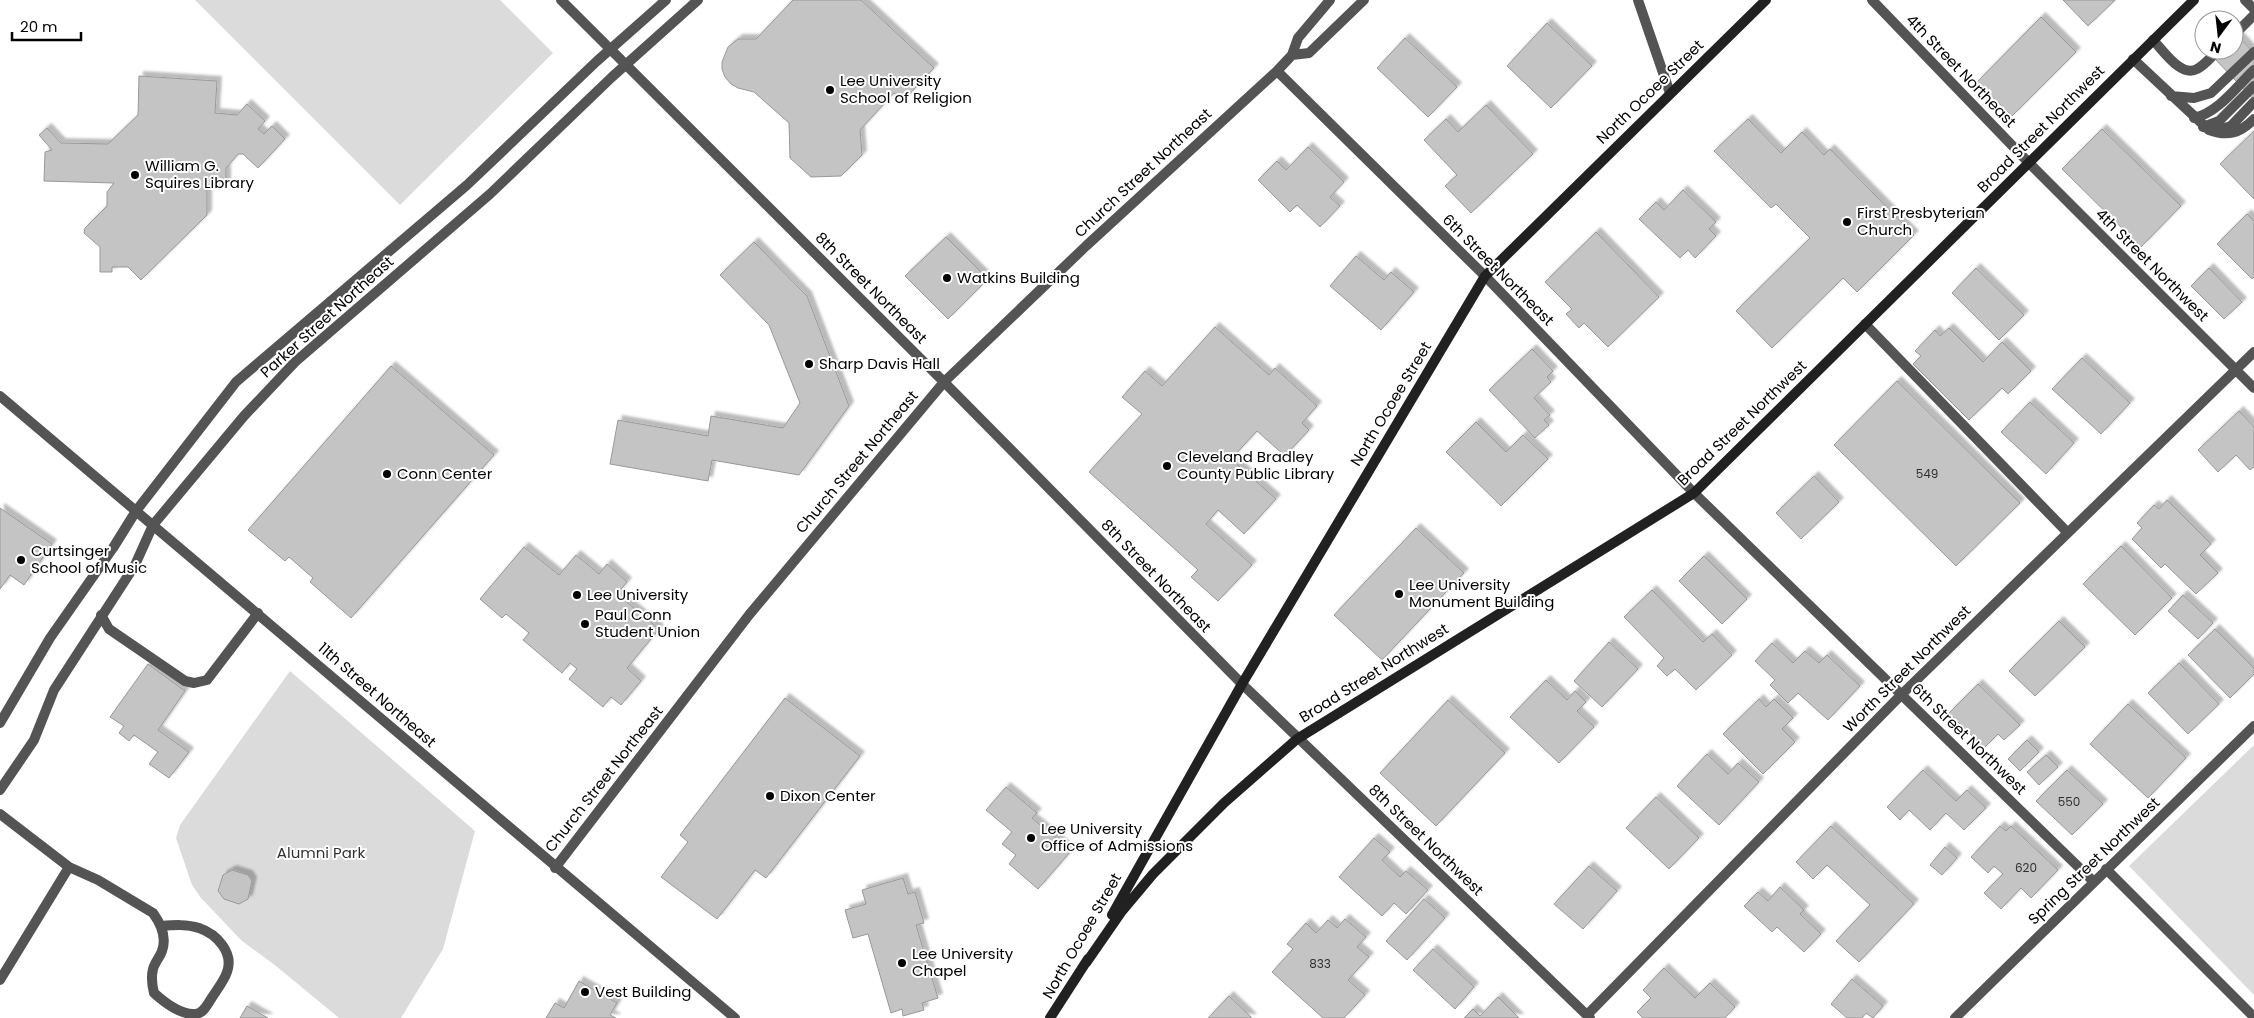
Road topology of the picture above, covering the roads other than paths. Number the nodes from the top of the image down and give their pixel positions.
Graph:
1 (561, 0) edge
2 (666, 0) edge
3 (698, 0) edge
4 (1330, 0) edge
5 (1364, 0) edge
6 (1638, 0) edge
7 (1766, 0) edge
8 (1872, 0) edge
9 (2194, 0) edge
10 (2245, 0) edge
11 (2254, 9) edge
12 (2254, 15) edge
13 (2244, 25) edge
14 (2153, 40) junction
15 (610, 50) junction
16 (2254, 52) edge
17 (1292, 55) junction
18 (2133, 60) junction
19 (2207, 60) edge
20 (625, 65) junction
21 (2254, 70) edge
22 (1277, 71) junction
23 (2254, 86) edge
24 (1670, 93) junction
25 (2171, 96) junction
26 (2254, 102) edge
27 (2194, 118) junction
28 (2254, 120) edge
29 (2206, 129) junction
30 (2029, 163) junction
31 (1484, 276) junction
32 (1865, 324) junction
33 (2254, 352) edge
34 (2236, 369) junction
35 (944, 382) junction
36 (2254, 388) edge
37 (0, 396) edge
38 (1694, 493) junction
39 (136, 511) junction
40 (153, 525) junction
41 (2067, 532) junction
42 (258, 613) junction
43 (101, 615) junction
44 (1242, 684) junction
45 (1902, 694) junction
46 (0, 723) edge
47 (2254, 726) edge
48 (1297, 738) junction
49 (0, 790) edge
50 (0, 814) edge
51 (69, 867) junction
52 (555, 868) junction
53 (2106, 869) junction
54 (2094, 881) junction
55 (161, 926) junction
56 (1086, 963) junction
57 (0, 980) edge
58 (1589, 1017) edge
59 (2254, 1017) edge
60 (735, 1018) edge
61 (1050, 1018) edge
62 (1955, 1018) edge

1 - 15 street, 8th Street Northeast
2 - 15 street, Parker Street Northeast
3 - 20 street, Parker Street Northeast
4 - 17 street, Church Street Northeast
5 - 17 street, Church Street Northeast
6 - 24 street
7 - 24 main road, North Ocoee Street
8 - 30 street, 4th Street Northeast
9 - 14 main road, Broad Street Northwest
10 - 11 street
12 - 13 street
14 - 18 main road, Broad Street Northwest
14 - 19 street
15 - 20 street, 8th Street Northeast
15 - 39 street, Parker Street Northeast
16 - 25 street
17 - 22 street, Church Street Northeast
18 - 25 street
18 - 30 main road, Broad Street Northwest
20 - 35 street, 8th Street Northeast
20 - 40 street, Parker Street Northeast
21 - 27 street
22 - 31 street, 6th Street Northeast
22 - 35 street, Church Street Northeast
23 - 29 street
24 - 31 main road, North Ocoee Street
25 - 27 street
26 - 29 street
27 - 29 street
28 - 29 street
30 - 32 main road, Broad Street Northwest
30 - 34 street, 4th Street Northwest
31 - 38 street, 6th Street Northeast
31 - 44 main road, North Ocoee Street
32 - 38 main road, Broad Street Northwest
32 - 41 street
33 - 34 street, Worth Street Northwest
34 - 36 street, 4th Street Northwest
34 - 41 street, Worth Street Northwest
35 - 44 street, 8th Street Northeast
35 - 52 street, Church Street Northeast
37 - 39 street, 11th Street Northeast
38 - 45 street, 6th Street Northwest
38 - 48 main road, Broad Street Northwest
39 - 40 street, 11th Street Northeast
39 - 46 street, Parker Street Northeast
40 - 42 street, 11th Street Northeast
40 - 43 street, Parker Street Northeast
41 - 45 street, Worth Street Northwest
42 - 43 street
42 - 52 street, 11th Street Northeast
43 - 49 street, Parker Street Northeast
44 - 48 street, 8th Street Northwest
44 - 56 main road, North Ocoee Street
45 - 54 street, 6th Street Northwest
45 - 58 street, Worth Street Northwest
47 - 53 street, Spring Street Northwest
48 - 56 main road, Broad Street Northwest
48 - 58 street, 8th Street Northwest
50 - 51 street
51 - 55 street
51 - 57 street
52 - 60 street, 11th Street Northeast
53 - 54 street, Spring Street Northwest
53 - 59 street
54 - 62 street, Spring Street Northwest
55 - 55 street
56 - 61 main road, North Ocoee Street

